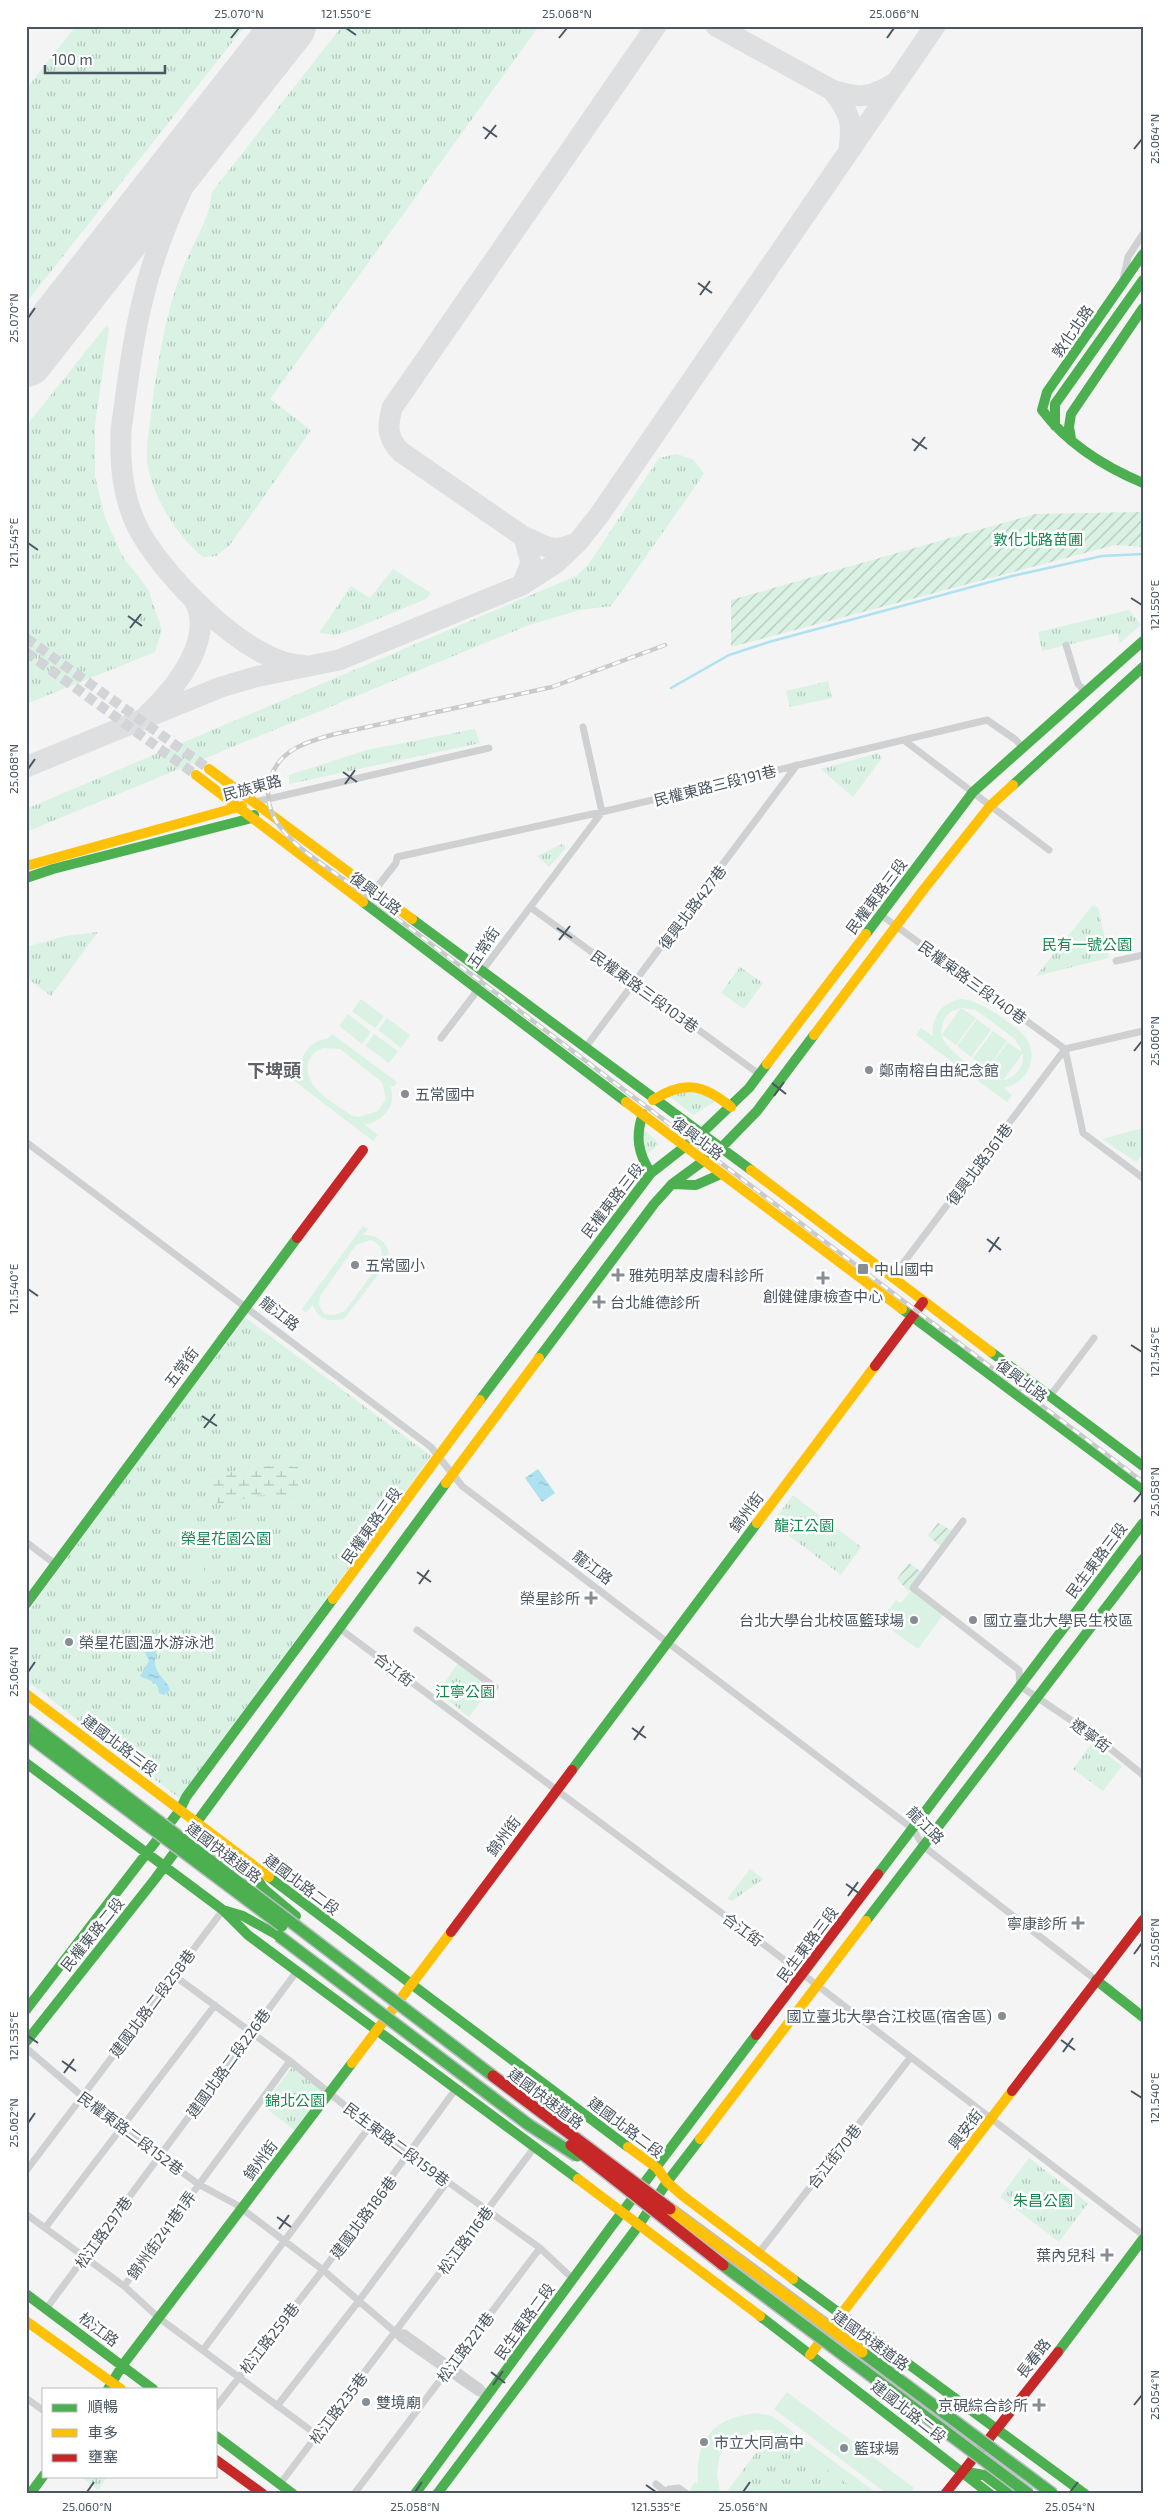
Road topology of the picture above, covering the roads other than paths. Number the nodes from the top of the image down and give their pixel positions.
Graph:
1 (1143, 234) edge
2 (1143, 254) edge
3 (1143, 280) edge
4 (1121, 286) junction
5 (1143, 308) edge
6 (1054, 426) junction
7 (1071, 439) junction
8 (1140, 481) edge
9 (1143, 641) edge
10 (1066, 645) dead end
11 (1143, 667) edge
12 (1086, 692) junction
13 (583, 727) dead end
14 (904, 741) junction
15 (489, 748) dead end
16 (1023, 748) junction
17 (797, 765) junction
18 (209, 769) tunnel mouth
19 (196, 775) tunnel mouth
20 (973, 792) junction
21 (988, 803) junction
22 (258, 804) junction
23 (238, 807) junction
24 (602, 812) junction
25 (252, 818) junction
26 (1049, 850) dead end
27 (26, 866) edge
28 (26, 878) edge
29 (374, 891) junction
30 (530, 907) junction
31 (881, 915) junction
32 (896, 926) junction
33 (1143, 955) edge
34 (1116, 961) dead end
35 (482, 971) junction
36 (634, 983) junction
37 (478, 988) junction
38 (1143, 1031) edge
39 (442, 1038) dead end
40 (585, 1048) junction
41 (1065, 1050) junction
42 (760, 1074) junction
43 (653, 1100) junction
44 (731, 1107) junction
45 (643, 1114) junction
46 (701, 1134) junction
47 (26, 1142) edge
48 (686, 1146) junction
49 (721, 1148) junction
50 (363, 1150) dead end
51 (704, 1161) junction
52 (651, 1172) junction
53 (721, 1174) junction
54 (1143, 1178) edge
55 (672, 1184) junction
56 (892, 1278) junction
57 (923, 1302) junction
58 (246, 1305) junction
59 (912, 1316) junction
60 (1094, 1338) dead end
61 (1050, 1396) junction
62 (440, 1457) junction
63 (1143, 1466) edge
64 (452, 1474) junction
65 (1143, 1489) edge
66 (963, 1521) dead end
67 (1143, 1523) edge
68 (26, 1542) edge
69 (1143, 1559) edge
70 (56, 1564) junction
71 (26, 1604) edge
72 (339, 1628) junction
73 (417, 1630) dead end
74 (667, 1642) junction
75 (1020, 1686) junction
76 (495, 1687) dead end
77 (26, 1694) edge
78 (1036, 1699) junction
79 (26, 1720) edge
80 (26, 1734) edge
81 (26, 1762) edge
82 (1143, 1775) edge
83 (557, 1790) junction
84 (180, 1810) junction
85 (195, 1822) junction
86 (913, 1829) junction
87 (164, 1831) joint
88 (924, 1846) junction
89 (147, 1853) junction
90 (246, 1860) junction
91 (163, 1865) junction
92 (223, 1910) junction
93 (1143, 1920) edge
94 (297, 1972) junction
95 (172, 1974) junction
96 (803, 1974) junction
97 (1096, 1980) junction
98 (411, 1984) junction
99 (817, 1986) junction
100 (215, 2004) junction
101 (26, 2010) edge
102 (1143, 2017) edge
103 (376, 2030) junction
104 (250, 2031) junction
105 (26, 2042) edge
106 (26, 2048) edge
107 (910, 2058) junction
108 (290, 2061) junction
109 (455, 2090) junction
110 (330, 2092) junction
111 (82, 2096) junction
112 (992, 2120) junction
113 (370, 2126) junction
114 (122, 2127) junction
115 (534, 2148) junction
116 (160, 2155) junction
117 (408, 2155) junction
118 (657, 2168) junction
119 (608, 2170) junction
120 (26, 2171) edge
121 (447, 2182) junction
122 (667, 2182) junction
123 (198, 2184) junction
124 (640, 2191) joint
125 (241, 2210) junction
126 (488, 2210) junction
127 (623, 2212) junction
128 (26, 2214) edge
129 (640, 2225) junction
130 (45, 2228) junction
131 (1143, 2237) edge
132 (284, 2240) junction
133 (540, 2248) junction
134 (758, 2254) junction
135 (85, 2257) junction
136 (323, 2270) junction
137 (573, 2279) junction
138 (124, 2286) junction
139 (26, 2294) edge
140 (358, 2302) junction
141 (46, 2309) junction
142 (841, 2316) junction
143 (159, 2318) junction
144 (26, 2321) edge
145 (395, 2332) junction
146 (203, 2350) junction
147 (810, 2354) junction
148 (122, 2366) junction
149 (449, 2369) junction
150 (238, 2377) junction
151 (114, 2387) edge
152 (152, 2388) edge
153 (488, 2396) junction
154 (29, 2400) edge
155 (218, 2404) edge
156 (277, 2406) junction
157 (26, 2409) edge
158 (42, 2410) edge
159 (948, 2414) junction
160 (997, 2428) junction
161 (317, 2435) junction
162 (218, 2438) edge
163 (218, 2461) edge
164 (961, 2471) junction
165 (42, 2478) edge
166 (280, 2484) junction
167 (656, 2484) dead end
168 (666, 2493) edge
169 (30, 2494) edge
170 (263, 2494) edge
171 (293, 2494) edge
172 (354, 2494) edge
173 (415, 2494) edge
174 (437, 2494) edge
175 (687, 2494) edge
176 (945, 2494) edge
177 (990, 2494) edge
178 (1009, 2494) edge
179 (1029, 2494) edge
180 (1053, 2494) edge
181 (1065, 2494) edge
182 (1085, 2494) edge

1 - 4 street
2 - 4 main road, 敦化北路
3 - 6 main road, 敦化北路
4 - 6 main road, 敦化北路
5 - 7 main road
6 - 7 main road, 敦化北路
7 - 8 main road, 敦化北路
9 - 12 main road, 民權東路三段
10 - 12 street
11 - 21 main road
12 - 16 main road, 民權東路三段
13 - 24 street
14 - 16 street, 民權東路三段191巷
14 - 17 street, 民權東路三段191巷
14 - 20 street
15 - 22 street, 民族東路
16 - 20 main road, 民權東路三段
17 - 24 street, 民權東路三段191巷
17 - 36 street, 復興北路427巷
18 - 22 main road, 復興北路
19 - 23 main road, 復興北路
20 - 21 street
20 - 31 main road, 民權東路三段
21 - 26 street
21 - 32 main road
22 - 23 main road, 民族東路
22 - 25 main road, 民族東路
22 - 29 main road, 復興北路
23 - 25 main road, 復興北路
23 - 27 main road, 民族東路
24 - 29 street, 民權東路三段191巷
24 - 30 street, 五常街
25 - 28 main road, 民族東路
25 - 37 main road, 復興北路
29 - 35 main road, 復興北路
30 - 35 street, 五常街
30 - 36 street, 民權東路三段103巷
31 - 32 street, 民權東路三段140巷
31 - 42 main road, 民權東路三段
32 - 41 street, 民權東路三段140巷
32 - 49 main road
33 - 34 street
35 - 37 street, 五常街
35 - 40 main road, 復興北路
36 - 40 street, 復興北路427巷
36 - 42 street, 民權東路三段103巷
37 - 39 street, 五常街
37 - 45 main road, 復興北路
38 - 41 street
40 - 43 main road, 復興北路
41 - 54 street
41 - 56 street, 復興北路361巷
42 - 44 main road, 民權東路三段
43 - 44 main road
43 - 46 main road, 復興北路
44 - 46 main road, 民權東路三段
45 - 48 main road, 復興北路
45 - 52 main road
46 - 48 main road, 民權東路三段
46 - 49 main road, 復興北路
47 - 58 street, 龍江路
48 - 51 main road, 復興北路
48 - 52 main road, 民權東路三段
49 - 51 main road
49 - 56 main road, 復興北路
50 - 58 main road, 五常街
51 - 53 main road, 復興北路
51 - 55 main road
52 - 62 main road, 民權東路三段
53 - 55 main road
53 - 59 main road, 復興北路
55 - 64 main road
56 - 57 main road, 復興北路
57 - 59 main road, 錦州街
57 - 61 main road, 復興北路
58 - 62 street, 龍江路
58 - 70 main road, 五常街
59 - 65 main road, 復興北路
59 - 74 main road, 錦州街
60 - 61 street
61 - 63 main road, 復興北路
62 - 64 street, 龍江路
62 - 84 main road, 民權東路三段
64 - 72 main road
64 - 74 street, 龍江路
66 - 75 street
67 - 75 main road, 民生東路三段
68 - 70 street
69 - 78 main road
70 - 71 main road, 五常街
72 - 83 street, 合江街
72 - 85 main road
73 - 76 street
74 - 83 main road, 錦州街
74 - 86 street, 龍江路
75 - 78 street, 遼寧街
75 - 86 main road, 民生東路三段
77 - 84 main road, 建國北路三段
78 - 82 street, 遼寧街
78 - 88 main road
79 - 119 main road, 建國快速道路, bridge
80 - 119 main road, 建國快速道路, bridge
81 - 89 main road
83 - 96 street, 合江街
83 - 98 main road, 錦州街
84 - 85 main road, 建國北路三段
84 - 87 main road, 民權東路三段
85 - 90 main road, 建國北路二段
85 - 91 main road, 民權東路二段
86 - 88 street, 龍江路
86 - 96 main road, 民生東路三段
87 - 89 main road, 民權東路二段
88 - 97 street, 龍江路
88 - 99 main road
89 - 91 main road
89 - 101 main road, 民權東路二段
90 - 98 main road, 建國北路二段
90 - 119 main road, bridge
91 - 92 main road, 建國北路二段
91 - 105 main road, 民權東路二段
92 - 94 main road, 建國北路二段
92 - 95 street, 建國北路二段258巷
92 - 119 main road, bridge
93 - 97 main road, 興安街
94 - 103 main road, 建國北路二段
94 - 104 street, 建國北路二段226巷
95 - 100 street, 民生東路二段159巷
95 - 111 street, 建國北路二段258巷
96 - 99 street, 合江街
96 - 118 main road, 民生東路三段
97 - 102 main road, 龍江路
97 - 112 main road, 興安街
98 - 103 main road, 錦州街
98 - 118 main road, 建國北路二段
99 - 107 street, 合江街
99 - 122 main road
100 - 104 street, 民生東路二段159巷
100 - 114 street
103 - 109 main road, 建國北路二段
103 - 110 main road, 錦州街
104 - 108 street, 民生東路二段159巷
104 - 116 street, 建國北路二段226巷
106 - 111 street, 民權東路二段152巷
107 - 112 street, 合江街
107 - 134 street, 合江街70巷
108 - 110 street, 民生東路二段159巷
108 - 123 street, 錦州街241巷1弄
109 - 115 main road, 建國北路二段
109 - 117 street, 建國北路186巷
110 - 113 street, 民生東路二段159巷
110 - 125 main road, 錦州街
111 - 114 street, 民權東路二段152巷
111 - 120 street, 建國北路二段258巷
112 - 131 street, 合江街
112 - 142 main road, 興安街
113 - 117 street, 民生東路二段159巷
113 - 132 street
114 - 116 street, 民權東路二段152巷
114 - 130 street
115 - 126 street, 松江路116巷
115 - 127 main road, 建國北路二段
116 - 123 street, 民權東路二段152巷
116 - 135 street, 松江路297巷
117 - 121 street, 民生東路二段159巷
117 - 136 street, 建國北路186巷
118 - 122 main road, 建國北路二段
118 - 124 main road, 民生東路三段
119 - 159 main road, 建國快速道路, bridge
119 - 179 main road, 建國快速道路, bridge
121 - 126 street, 民生東路二段159巷
121 - 140 street
122 - 129 main road
122 - 134 main road, 建國北路二段
123 - 125 street, 民權東路二段152巷
123 - 138 street, 錦州街241巷1弄
124 - 127 main road, 民生東路二段
125 - 132 street, 民權東路二段152巷
125 - 143 main road, 錦州街
126 - 133 street, 民生東路二段159巷
126 - 145 street, 松江路116巷
127 - 129 main road, 建國北路二段
127 - 137 main road, 民生東路二段
128 - 130 street
129 - 147 main road, 建國北路二段
129 - 174 main road
130 - 135 street
131 - 160 main road, 長春路
132 - 136 street, 民權東路二段152巷
132 - 146 street
133 - 137 street, 民生東路二段159巷
133 - 149 street, 松江路221巷
134 - 142 main road, 建國北路二段
135 - 138 street
135 - 141 street, 松江路297巷
136 - 140 street, 民權東路二段152巷
136 - 150 street, 松江路259巷
137 - 153 main road, 民生東路二段
138 - 143 street
139 - 141 main road, 松江路
140 - 145 street, 民權東路二段152巷
140 - 156 street
141 - 148 main road, 松江路
142 - 147 main road, 興安街
142 - 160 main road, 建國北路二段
143 - 146 street
143 - 148 main road, 錦州街
144 - 151 main road
145 - 149 street, 民權東路二段152巷
145 - 161 street, 松江路235巷
146 - 150 street
147 - 164 main road, 建國北路二段
148 - 151 main road, 錦州街
148 - 152 main road, 松江路
149 - 153 street, 民權東路二段152巷
149 - 172 street, 松江路221巷
150 - 155 street, 松江路259巷
150 - 156 street
153 - 173 main road, 民生東路二段
154 - 157 street
154 - 158 street
156 - 161 street
159 - 180 main road, 建國快速道路, bridge
159 - 181 main road, bridge
160 - 164 main road, 長春路
160 - 182 main road, 建國北路二段
161 - 166 street, 松江路235巷
162 - 166 main road
163 - 170 main road
164 - 176 main road, 長春路
164 - 177 main road, 建國北路二段
164 - 178 main road
165 - 169 main road
166 - 171 main road
167 - 168 street
168 - 175 street

